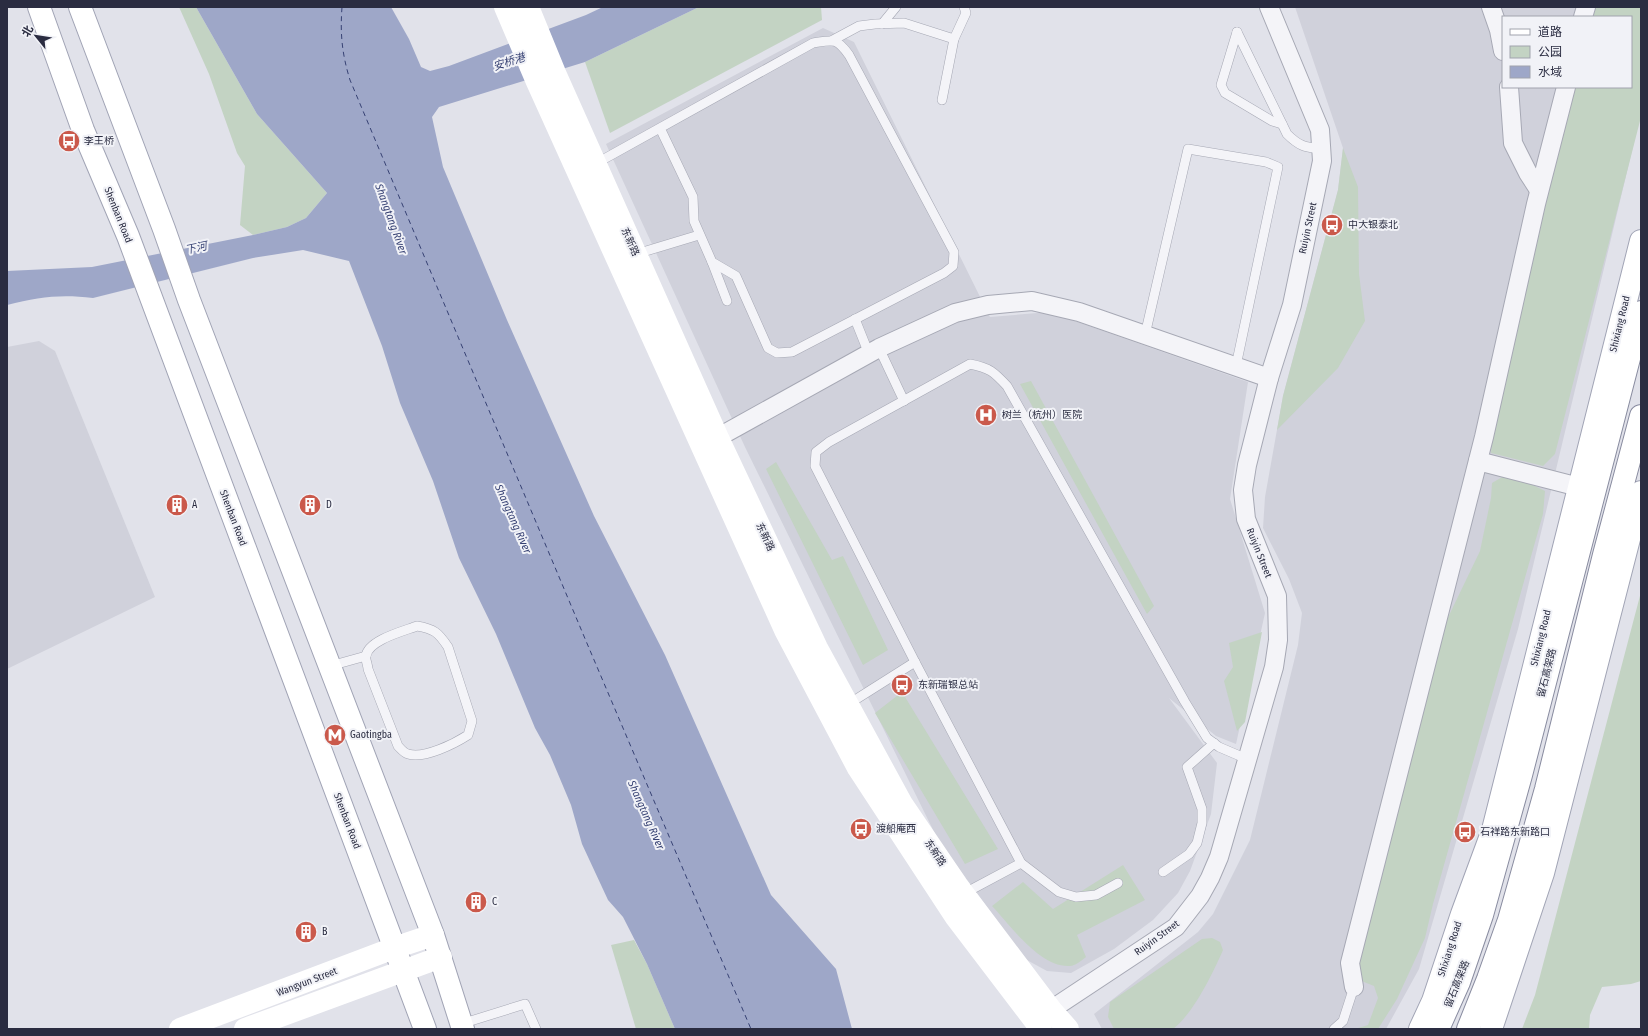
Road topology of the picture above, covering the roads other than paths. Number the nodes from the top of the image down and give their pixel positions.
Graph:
1 (39, 7) edge
2 (80, 7) edge
3 (505, 7) edge
4 (896, 7) edge
5 (964, 7) edge
6 (1269, 7) edge
7 (1491, 7) edge
8 (532, 15) edge
9 (882, 24) junction
10 (954, 39) junction
11 (833, 40) junction
12 (1502, 46) edge
13 (546, 78) junction
14 (1509, 88) edge
15 (1566, 88) edge
16 (942, 100) dead end
17 (1282, 124) junction
18 (660, 128) junction
19 (1321, 149) junction
20 (595, 164) junction
21 (1539, 190) junction
22 (699, 235) junction
23 (1641, 240) edge
24 (636, 254) junction
25 (712, 262) junction
26 (727, 302) dead end
27 (1641, 312) edge
28 (855, 319) junction
29 (1145, 335) junction
30 (874, 351) junction
31 (1236, 366) junction
32 (1269, 378) junction
33 (904, 401) junction
34 (1641, 416) edge
35 (710, 442) junction
36 (1478, 461) junction
37 (1579, 487) junction
38 (1641, 492) edge
39 (366, 656) junction
40 (915, 662) junction
41 (330, 666) junction
42 (847, 705) junction
43 (1214, 743) junction
44 (1247, 759) junction
45 (1021, 863) junction
46 (1163, 872) dead end
47 (1118, 883) dead end
48 (963, 894) junction
49 (433, 935) junction
50 (394, 948) junction
51 (441, 957) junction
52 (403, 970) junction
53 (1354, 987) joint
54 (1042, 1020) edge
55 (462, 1027) edge
56 (180, 1029) edge
57 (245, 1029) edge
58 (425, 1029) edge
59 (536, 1029) edge
60 (1068, 1029) edge
61 (1334, 1029) edge
62 (1420, 1029) edge
63 (1438, 1029) edge
64 (1468, 1029) edge
65 (1491, 1029) edge

1 - 50 main road, Shenban Road
2 - 41 main road
3 - 13 main road, 东新路
4 - 9 lane
5 - 10 lane
6 - 19 street, Ruiyin Street
7 - 12 street
8 - 13 main road, 东新路
9 - 10 lane
9 - 11 lane
10 - 16 lane
11 - 18 lane
11 - 28 lane
13 - 20 main road, 东新路
13 - 35 main road, 东新路
14 - 21 street
15 - 21 street
17 - 17 lane
17 - 19 lane
18 - 20 lane
18 - 22 lane
19 - 32 street, Ruiyin Street
20 - 24 main road, 东新路
21 - 36 street
22 - 24 lane
22 - 25 lane
23 - 37 main road, Shixiang Road
24 - 35 main road, 东新路
25 - 26 lane
25 - 28 lane
27 - 63 main road, 留石高架路
28 - 30 lane
29 - 30 street
29 - 31 street
29 - 31 lane
30 - 33 lane
30 - 35 street
31 - 32 street
32 - 44 street, Ruiyin Street
33 - 40 lane
33 - 43 lane
34 - 64 main road
35 - 42 main road, 东新路
35 - 54 main road, 东新路
36 - 37 street
36 - 53 street
37 - 62 main road, Shixiang Road
38 - 65 main road
39 - 39 lane
39 - 41 lane
40 - 42 lane
40 - 45 lane
41 - 49 main road
42 - 48 main road, 东新路
43 - 44 lane
43 - 46 lane
44 - 54 street, Ruiyin Street
45 - 47 lane
45 - 48 lane
48 - 54 main road, 东新路
49 - 50 main road, Wangyun Street
49 - 51 main road
50 - 52 main road, Shenban Road
50 - 56 main road, Wangyun Street
51 - 52 main road
51 - 55 main road
52 - 57 main road
52 - 58 main road, Shenban Road
53 - 61 lane
54 - 60 main road, 东新路
55 - 59 lane

